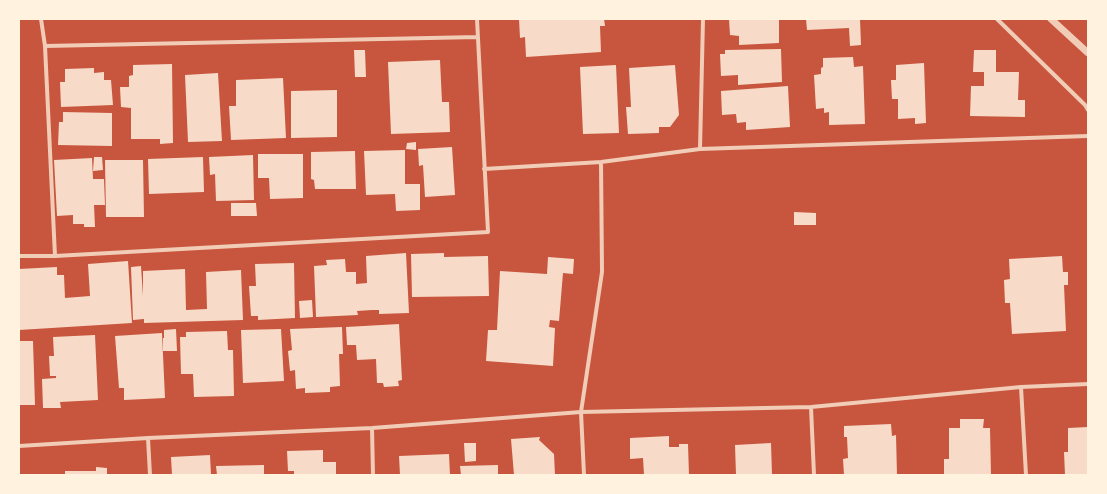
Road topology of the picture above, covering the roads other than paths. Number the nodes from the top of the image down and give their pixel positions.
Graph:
1 (42, 19) edge
2 (477, 19) edge
3 (703, 19) edge
4 (997, 19) edge
5 (1051, 19) edge
6 (478, 36) junction
7 (45, 46) junction
8 (1088, 53) edge
9 (1088, 110) edge
10 (1088, 136) edge
11 (700, 149) junction
12 (601, 162) junction
13 (484, 169) junction
14 (19, 256) edge
15 (55, 256) junction
16 (1088, 384) edge
17 (1021, 387) junction
18 (811, 406) junction
19 (581, 412) junction
20 (372, 428) junction
21 (148, 438) junction
22 (19, 446) edge
23 (150, 475) edge
24 (373, 475) edge
25 (584, 475) edge
26 (814, 475) edge
27 (1026, 475) edge

1 - 7 street
2 - 6 street
3 - 11 street
4 - 9 street
5 - 8 street
6 - 7 street
6 - 13 street
7 - 15 street
10 - 11 street
11 - 12 street
12 - 13 street
12 - 19 street
13 - 15 street
14 - 15 street
16 - 17 street
17 - 18 street
17 - 27 street
18 - 19 street
18 - 26 street
19 - 20 street
19 - 25 street
20 - 21 street
20 - 24 street
21 - 22 street
21 - 23 street

